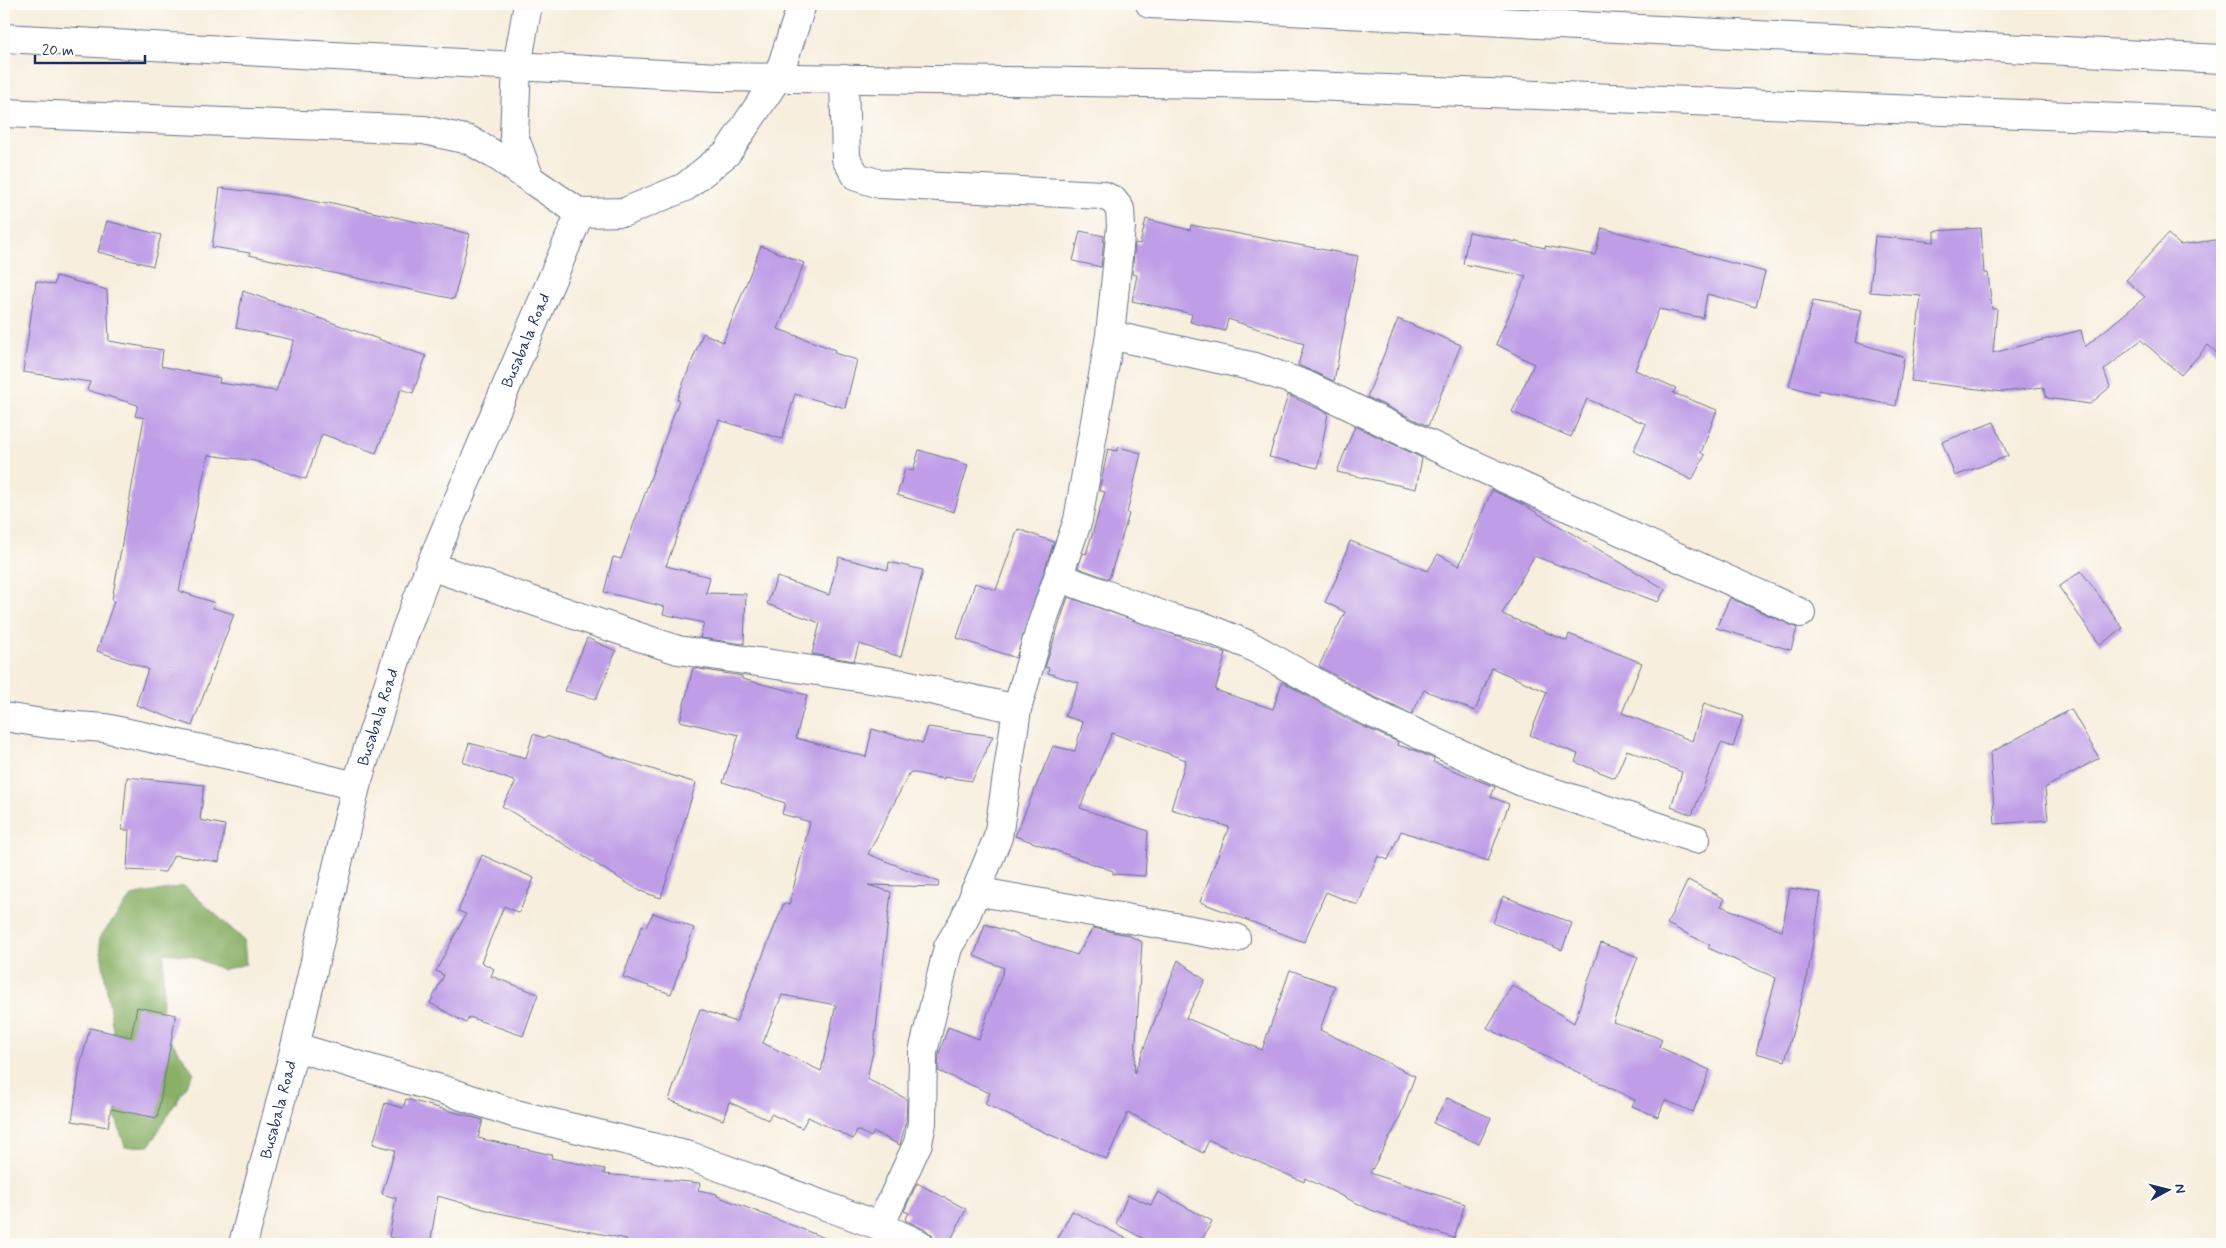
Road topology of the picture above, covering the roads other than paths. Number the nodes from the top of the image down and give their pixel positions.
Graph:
1 (528, 4) edge
2 (802, 4) edge
3 (1150, 4) edge
4 (4, 38) edge
5 (2222, 59) edge
6 (517, 66) junction
7 (778, 78) junction
8 (844, 78) junction
9 (4, 113) edge
10 (2222, 122) edge
11 (530, 179) junction
12 (580, 213) junction
13 (1110, 335) junction
14 (430, 566) junction
15 (1058, 577) junction
16 (1801, 613) dead end
17 (1017, 709) junction
18 (4, 717) edge
19 (356, 786) junction
20 (1696, 839) dead end
21 (974, 891) junction
22 (1236, 938) dead end
23 (295, 1047) junction
24 (880, 1226) junction
25 (242, 1244) edge
26 (919, 1244) edge

1 - 6 main road
2 - 7 main road
3 - 5 main road
4 - 6 main road
6 - 7 main road
6 - 11 main road
7 - 8 main road
7 - 12 main road
8 - 10 main road
8 - 13 main road
9 - 11 main road
11 - 12 main road
12 - 14 main road, Busabala Road
13 - 15 main road
13 - 16 main road
14 - 17 main road
14 - 19 main road, Busabala Road
15 - 17 main road
15 - 20 main road
17 - 21 main road
18 - 19 main road
19 - 23 main road, Busabala Road
21 - 22 main road
21 - 24 main road
23 - 24 main road
23 - 25 main road, Busabala Road
24 - 26 main road

